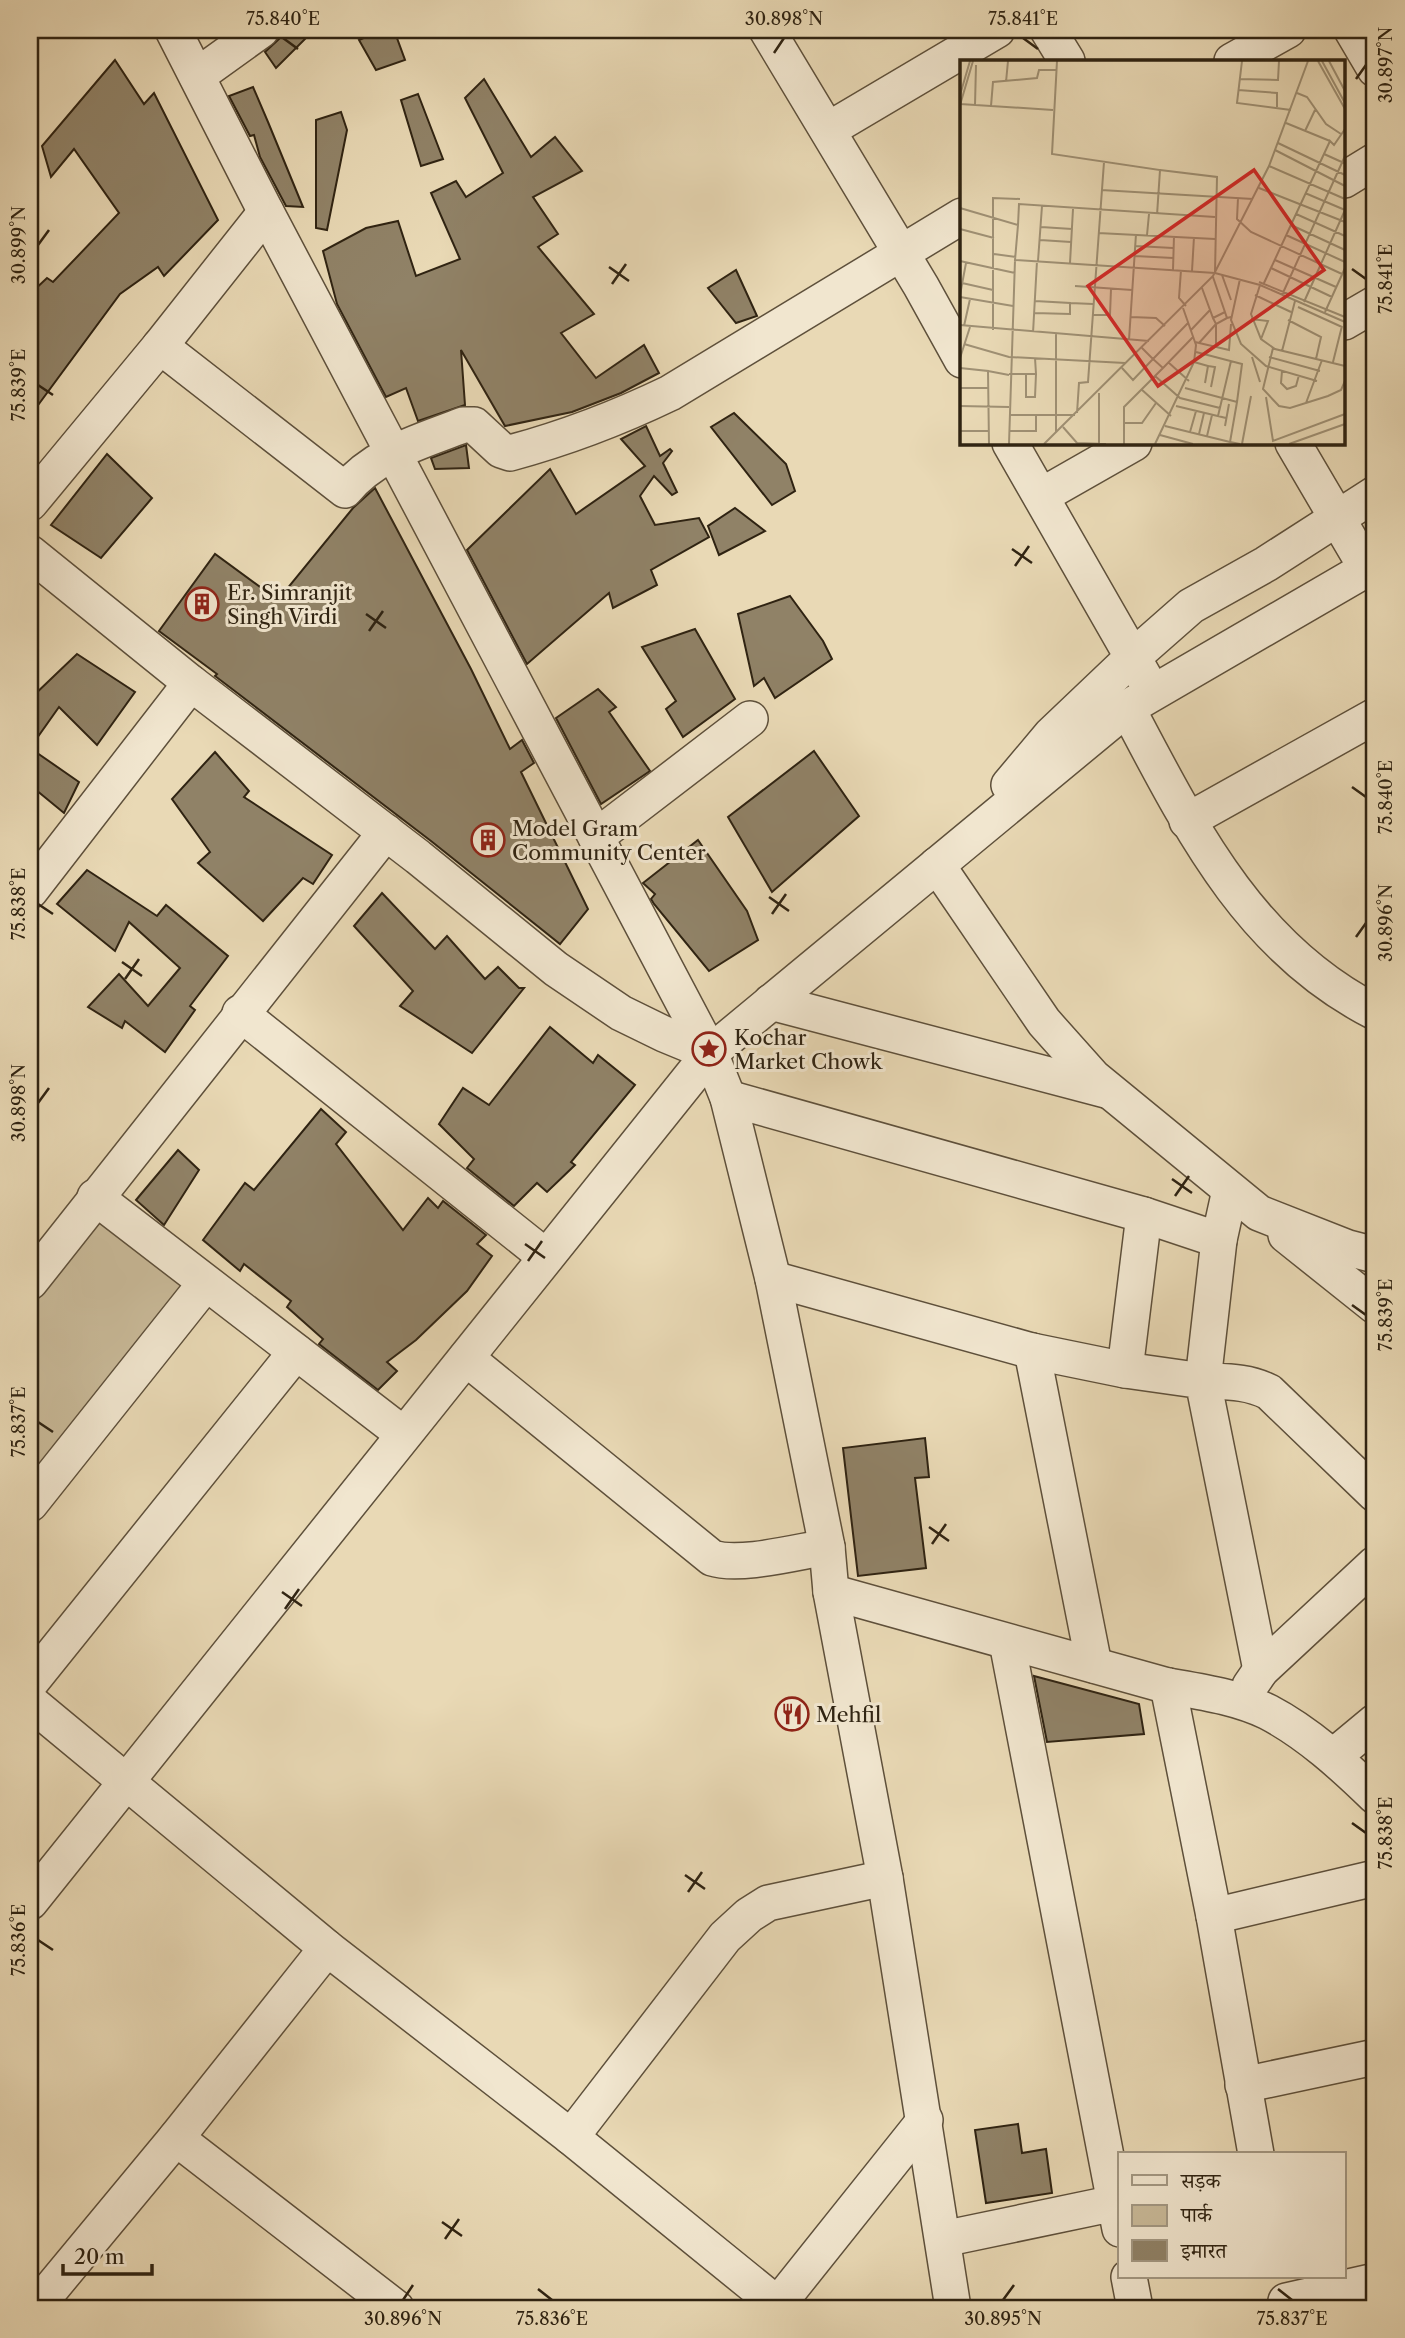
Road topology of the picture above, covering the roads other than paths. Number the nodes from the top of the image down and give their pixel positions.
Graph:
1 (173, 30) edge
2 (261, 30) edge
3 (767, 30) edge
4 (997, 30) edge
5 (1048, 30) edge
6 (1288, 30) edge
7 (1352, 30) edge
8 (1066, 60) edge
9 (1234, 60) edge
10 (1375, 69) edge
11 (197, 76) junction
12 (828, 130) junction
13 (1375, 161) edge
14 (1346, 179) edge
15 (265, 212) junction
16 (960, 217) edge
17 (900, 251) junction
18 (1375, 304) edge
19 (1346, 321) edge
20 (160, 346) junction
21 (960, 356) edge
22 (1011, 444) edge
23 (1132, 444) edge
24 (1294, 444) edge
25 (392, 453) junction
26 (1375, 494) edge
27 (1041, 496) junction
28 (30, 503) edge
29 (1337, 518) junction
30 (30, 553) edge
31 (1371, 566) edge
32 (1133, 657) junction
33 (191, 683) junction
34 (1140, 700) junction
35 (1375, 716) edge
36 (750, 719) dead end
37 (1187, 821) junction
38 (980, 829) junction
39 (386, 832) junction
40 (596, 837) junction
41 (937, 865) junction
42 (30, 891) edge
43 (771, 1002) junction
44 (1375, 1012) edge
45 (240, 1013) junction
46 (710, 1052) junction
47 (1110, 1092) junction
48 (728, 1098) junction
49 (1230, 1190) junction
50 (95, 1198) junction
51 (1259, 1213) junction
52 (1144, 1215) junction
53 (1219, 1240) junction
54 (1375, 1255) edge
55 (546, 1257) junction
56 (773, 1279) junction
57 (30, 1282) edge
58 (205, 1284) junction
59 (1375, 1306) edge
60 (1032, 1351) junction
61 (296, 1352) junction
62 (466, 1358) junction
63 (1125, 1370) junction
64 (1203, 1381) junction
65 (403, 1434) junction
66 (1375, 1494) edge
67 (30, 1504) edge
68 (827, 1547) junction
69 (1375, 1564) edge
70 (831, 1592) junction
71 (1007, 1642) junction
72 (1094, 1665) junction
73 (1261, 1670) junction
74 (30, 1683) edge
75 (1168, 1686) junction
76 (1238, 1701) junction
77 (30, 1702) edge
78 (1375, 1722) edge
79 (1334, 1756) junction
80 (127, 1783) junction
81 (1375, 1796) edge
82 (885, 1878) junction
83 (1375, 1878) edge
84 (30, 1902) edge
85 (1214, 1916) junction
86 (327, 1948) junction
87 (1375, 2057) edge
88 (1243, 2085) junction
89 (925, 2120) junction
90 (571, 2137) junction
91 (176, 2138) junction
92 (1256, 2152) edge
93 (1118, 2212) edge
94 (943, 2239) junction
95 (1129, 2278) edge
96 (1375, 2281) edge
97 (1284, 2295) edge
98 (45, 2297) edge
99 (776, 2306) edge
100 (396, 2308) edge
101 (953, 2308) edge
102 (1135, 2308) edge

1 - 11 street
2 - 11 street
3 - 12 street
4 - 12 street
5 - 8 street
6 - 9 street
7 - 10 street
11 - 15 street
12 - 17 street
13 - 14 street
15 - 20 street
15 - 25 street
16 - 17 street
17 - 21 street
17 - 25 street
18 - 19 street
20 - 25 street
20 - 28 street
22 - 27 street
23 - 27 street
24 - 29 street
25 - 40 street
26 - 29 street
27 - 32 street
29 - 31 street
29 - 32 street
30 - 33 street
31 - 34 street
32 - 34 street
32 - 38 street
33 - 39 street
33 - 42 street
34 - 37 street
34 - 38 street
35 - 37 street
36 - 40 street
37 - 44 street
38 - 41 street
39 - 45 street
39 - 46 street
40 - 46 street
41 - 43 street
41 - 47 street
43 - 46 street
43 - 47 street
45 - 50 street
45 - 55 street
46 - 48 street
46 - 55 street
47 - 49 street
48 - 52 street
48 - 56 street
49 - 51 street
49 - 53 street
50 - 57 street
50 - 58 street
51 - 54 street
51 - 59 street
52 - 53 street
52 - 63 street
53 - 64 street
55 - 62 street
56 - 60 street
56 - 68 street
58 - 61 street
58 - 67 street
60 - 63 street
60 - 72 street
61 - 65 street
61 - 74 street
62 - 65 street
62 - 68 street
63 - 64 street
64 - 66 street
64 - 73 street
65 - 80 street
68 - 70 street
69 - 73 street
70 - 71 street
70 - 82 street
71 - 72 street
71 - 93 street
72 - 75 street
73 - 76 street
75 - 76 street
75 - 85 street
76 - 79 street
77 - 80 street
78 - 79 street
79 - 81 street
80 - 84 street
80 - 86 street
82 - 89 street
82 - 90 street
83 - 85 street
85 - 88 street
86 - 90 street
86 - 91 street
87 - 88 street
88 - 92 street
89 - 94 street
89 - 99 street
90 - 99 street
91 - 98 street
91 - 100 street
93 - 94 street
94 - 101 street
95 - 102 street
96 - 97 street

